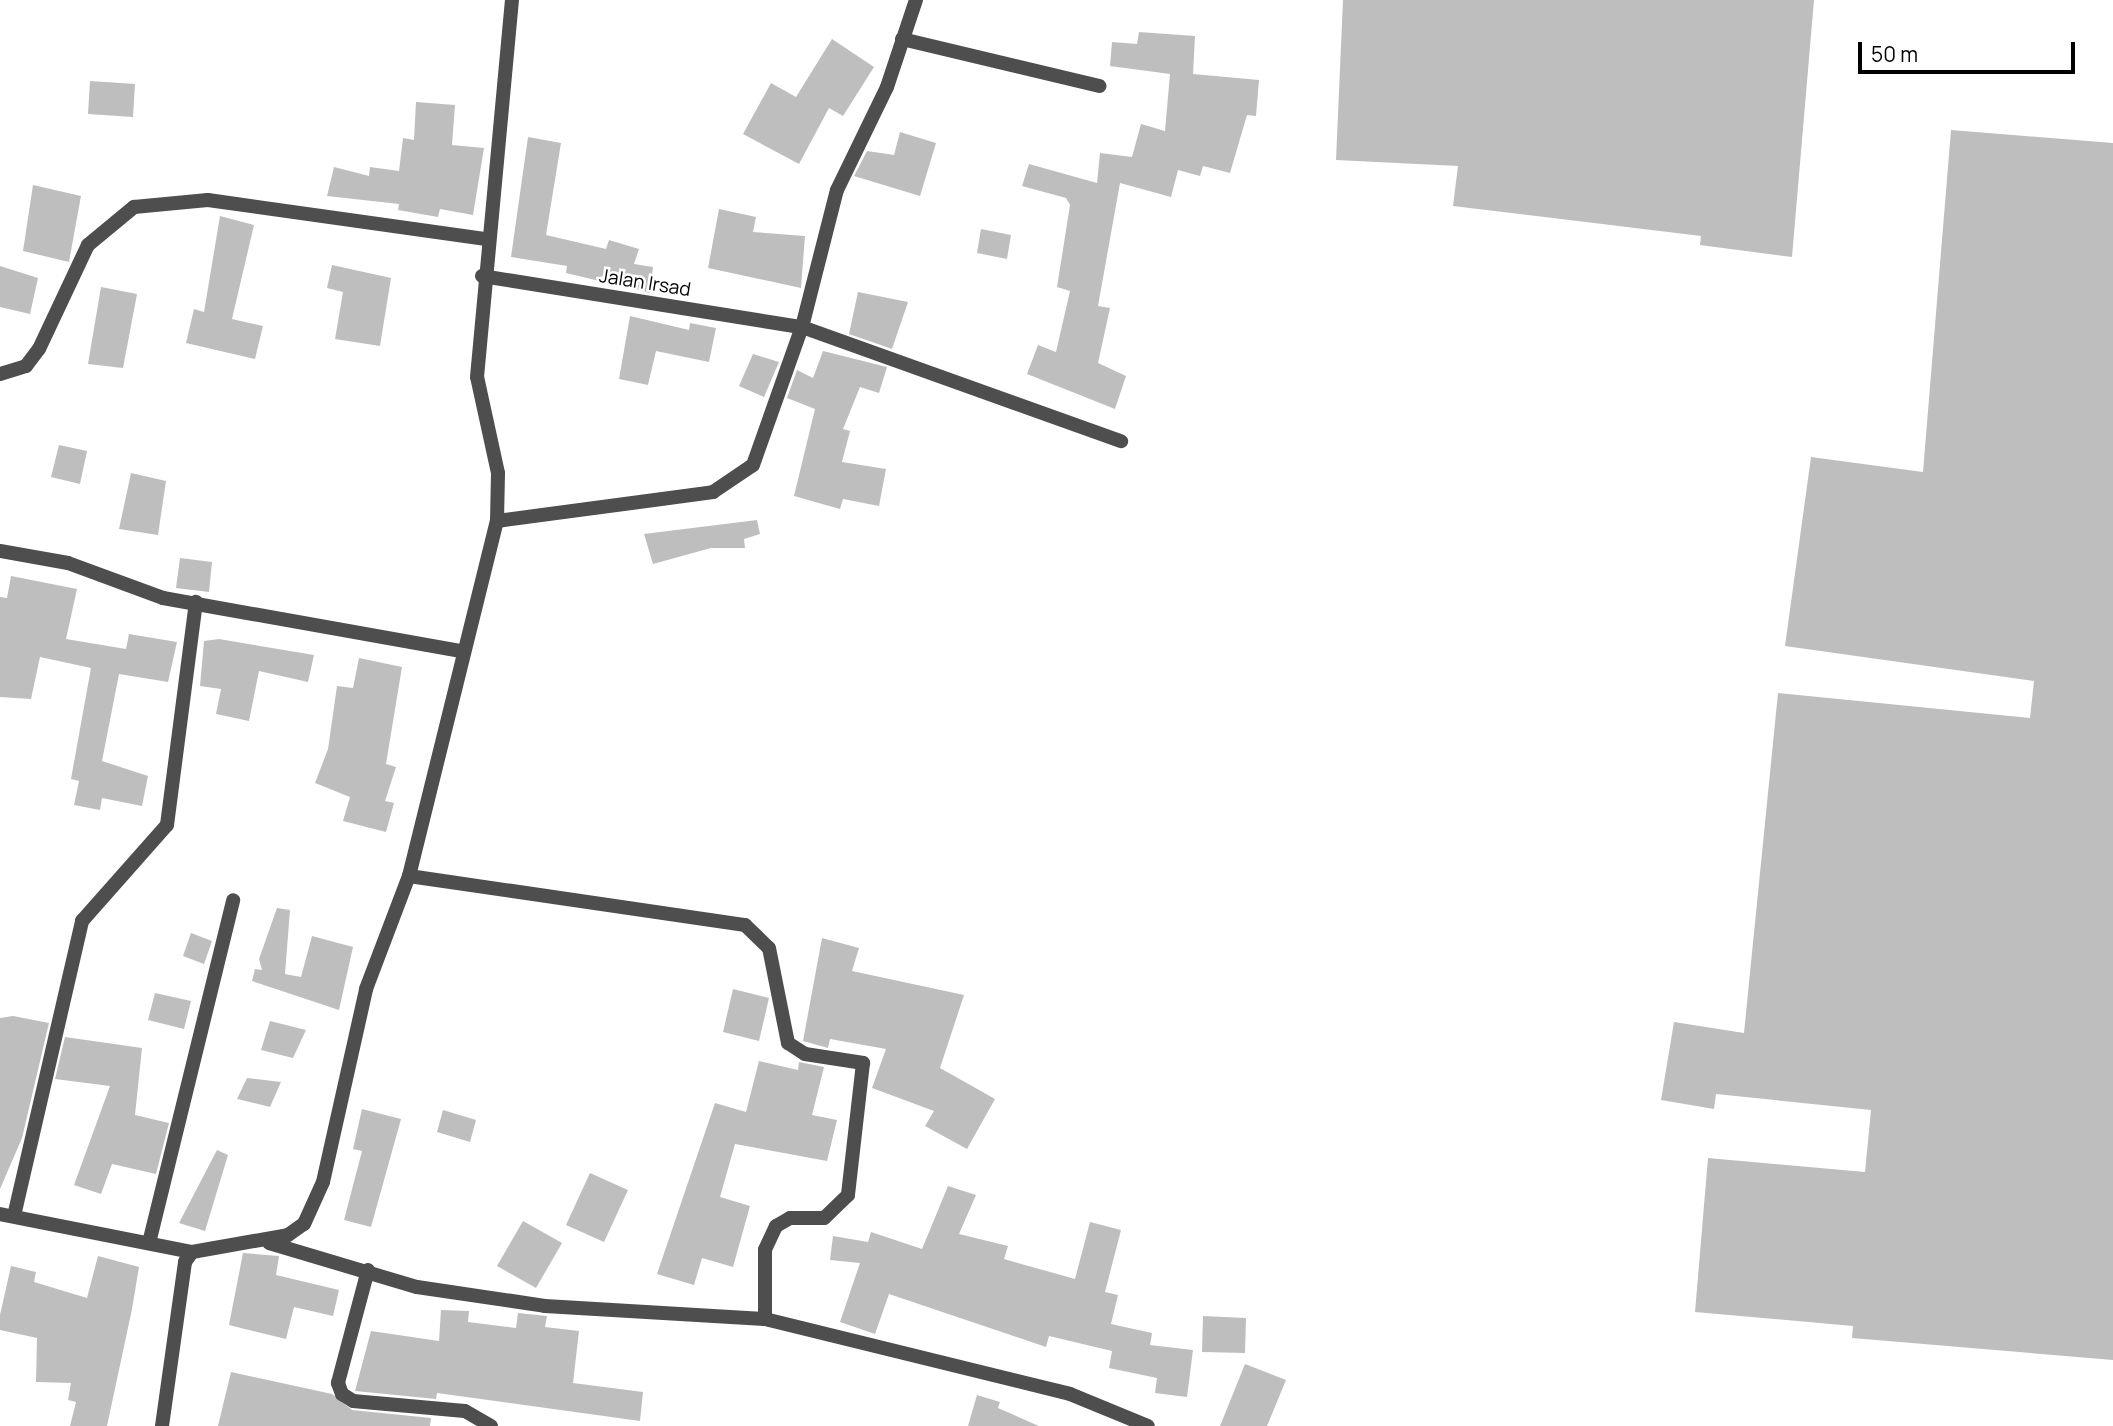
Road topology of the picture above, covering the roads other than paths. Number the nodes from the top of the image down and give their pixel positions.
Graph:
1 (512, 0) edge
2 (916, 0) edge
3 (902, 39) junction
4 (1099, 86) dead end
5 (486, 239) junction
6 (482, 276) junction
7 (802, 327) junction
8 (0, 374) edge
9 (1121, 441) dead end
10 (497, 520) junction
11 (0, 551) edge
12 (196, 602) junction
13 (461, 651) junction
14 (409, 876) junction
15 (233, 900) dead end
16 (7, 1215) edge
17 (149, 1243) junction
18 (269, 1243) junction
19 (192, 1252) junction
20 (368, 1270) junction
21 (765, 1319) junction
22 (162, 1426) edge
23 (491, 1426) edge
24 (1148, 1426) edge

1 - 5 street
2 - 3 street
3 - 4 street
3 - 7 street
5 - 6 street
5 - 8 street
6 - 7 street, Jalan Irsad
6 - 10 street
7 - 9 street, Jalan Irsad
7 - 10 street
10 - 13 street
11 - 12 street
12 - 13 street
12 - 16 street
13 - 14 street
14 - 18 street
14 - 21 street
15 - 17 street
16 - 17 street
17 - 19 street
18 - 19 street
18 - 20 street
19 - 22 street
20 - 21 street
20 - 23 street
21 - 24 street

